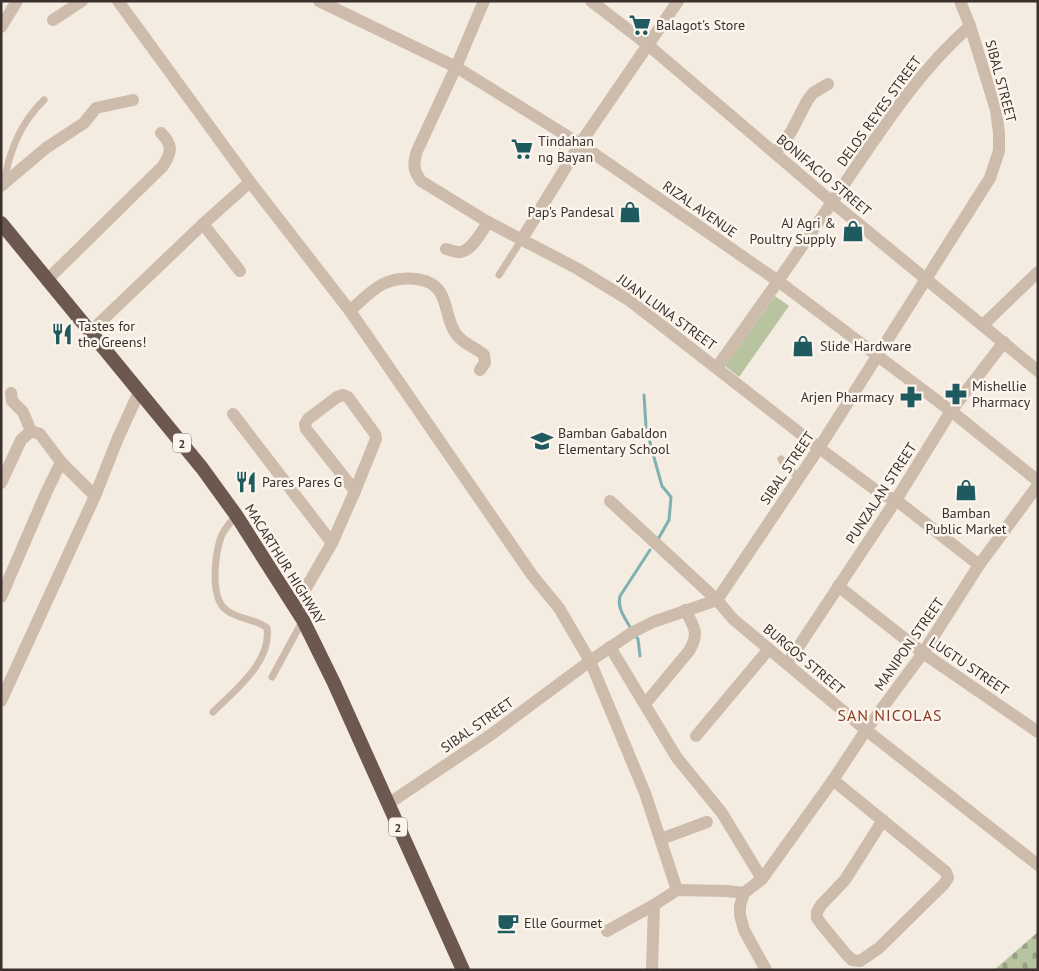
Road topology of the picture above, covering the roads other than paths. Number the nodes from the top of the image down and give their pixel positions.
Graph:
1 (17, 1) edge
2 (82, 1) edge
3 (118, 1) edge
4 (319, 1) edge
5 (484, 1) edge
6 (591, 1) edge
7 (678, 1) edge
8 (960, 1) edge
9 (53, 20) dead end
10 (970, 26) junction
11 (1, 27) edge
12 (648, 45) junction
13 (456, 67) junction
14 (828, 84) dead end
15 (44, 100) dead end
16 (133, 100) dead end
17 (161, 133) dead end
18 (580, 144) junction
19 (775, 154) junction
20 (250, 182) junction
21 (2, 185) edge
22 (832, 202) junction
23 (488, 222) junction
24 (1, 223) edge
25 (203, 224) junction
26 (522, 239) junction
27 (446, 249) dead end
28 (240, 271) dead end
29 (1038, 272) edge
30 (498, 274) dead end
31 (48, 280) junction
32 (927, 280) junction
33 (778, 281) junction
34 (350, 311) junction
35 (983, 325) junction
36 (90, 332) junction
37 (1004, 342) junction
38 (879, 355) junction
39 (717, 368) junction
40 (480, 370) dead end
41 (1038, 371) edge
42 (139, 392) junction
43 (11, 393) dead end
44 (951, 411) junction
45 (233, 414) dead end
46 (31, 431) junction
47 (819, 448) junction
48 (781, 459) dead end
49 (61, 462) junction
50 (799, 476) junction
51 (1038, 481) edge
52 (1, 483) edge
53 (1038, 485) edge
54 (355, 491) junction
55 (95, 496) junction
56 (896, 500) junction
57 (610, 501) dead end
58 (236, 514) junction
59 (332, 542) junction
60 (979, 565) junction
61 (838, 586) junction
62 (1, 597) edge
63 (717, 600) junction
64 (295, 607) junction
65 (685, 610) junction
66 (303, 620) junction
67 (610, 647) junction
68 (769, 649) junction
69 (923, 653) junction
70 (590, 661) junction
71 (787, 664) junction
72 (272, 677) dead end
73 (1, 701) edge
74 (644, 704) junction
75 (213, 712) dead end
76 (866, 730) junction
77 (1038, 732) edge
78 (696, 736) dead end
79 (833, 780) junction
80 (388, 804) junction
81 (883, 820) junction
82 (707, 822) dead end
83 (661, 839) junction
84 (1038, 866) edge
85 (762, 879) junction
86 (677, 890) junction
87 (744, 893) junction
88 (654, 905) junction
89 (607, 931) dead end
90 (463, 970) edge
91 (652, 970) edge
92 (766, 970) edge

1 - 11 street
2 - 9 street
3 - 20 street
4 - 13 street, RIZAL AVENUE
5 - 13 street, JUAN LUNA STREET
6 - 12 street, BONIFACIO STREET
7 - 12 street
8 - 10 street, SIBAL STREET
10 - 22 street, DELOS REYES STREET
10 - 32 street, SIBAL STREET
12 - 18 street
12 - 19 street, BONIFACIO STREET
13 - 18 street, RIZAL AVENUE
13 - 23 street, JUAN LUNA STREET
14 - 19 street
15 - 21 lane
16 - 21 street
17 - 31 street
18 - 26 street
18 - 33 street, RIZAL AVENUE
19 - 22 street, BONIFACIO STREET
20 - 25 street
20 - 34 street
22 - 32 street, BONIFACIO STREET
22 - 33 street, DELOS REYES STREET
23 - 26 street, JUAN LUNA STREET
23 - 27 street
24 - 31 highway, MACARTHUR HIGHWAY / 2
25 - 28 street
25 - 36 street
26 - 30 lane
26 - 39 street, JUAN LUNA STREET
29 - 35 street
31 - 36 highway, MACARTHUR HIGHWAY / 2
32 - 35 street, BONIFACIO STREET
32 - 38 street, SIBAL STREET
33 - 38 street, RIZAL AVENUE
33 - 39 street, DELOS REYES STREET
34 - 40 street
34 - 70 street
35 - 37 street, BONIFACIO STREET
36 - 42 highway, MACARTHUR HIGHWAY / 2
37 - 41 street, BONIFACIO STREET
37 - 44 street, PUNZALAN STREET
38 - 44 street, RIZAL AVENUE
38 - 47 street, SIBAL STREET
39 - 47 street, JUAN LUNA STREET
42 - 55 street
42 - 58 highway, MACARTHUR HIGHWAY / 2
43 - 46 street
44 - 51 street, RIZAL AVENUE
44 - 56 street, PUNZALAN STREET
45 - 59 street
46 - 49 street
46 - 52 street
47 - 50 street, SIBAL STREET
47 - 56 street, JUAN LUNA STREET
48 - 50 lane
49 - 55 street
49 - 62 street
50 - 63 street, SIBAL STREET
53 - 60 street, MANIPON STREET
54 - 54 street
54 - 59 street
55 - 73 street
56 - 60 street, JUAN LUNA STREET
56 - 61 street, PUNZALAN STREET
57 - 63 street, BURGOS STREET
58 - 64 highway, MACARTHUR HIGHWAY / 2
58 - 75 lane
59 - 64 street
60 - 69 street, MANIPON STREET
61 - 69 street, LUGTU STREET
61 - 71 street, PUNZALAN STREET
63 - 65 street, SIBAL STREET
63 - 68 street, BURGOS STREET
64 - 66 highway, MACARTHUR HIGHWAY / 2
65 - 67 street, SIBAL STREET
65 - 74 street
66 - 72 lane
66 - 80 highway, MACARTHUR HIGHWAY / 2
67 - 70 street, SIBAL STREET
67 - 74 street
68 - 71 street, BURGOS STREET
68 - 78 street
69 - 76 street, MANIPON STREET
69 - 77 street, LUGTU STREET
70 - 80 street, SIBAL STREET
70 - 83 street
71 - 76 street, BURGOS STREET
74 - 85 street
76 - 79 street, MANIPON STREET
76 - 84 street, BURGOS STREET
79 - 81 street
79 - 85 street, MANIPON STREET
80 - 90 highway, MACARTHUR HIGHWAY / 2
81 - 81 street
82 - 83 street
83 - 86 street
85 - 87 street, MANIPON STREET
86 - 87 street
86 - 88 street
87 - 92 street
88 - 89 street
88 - 91 street

